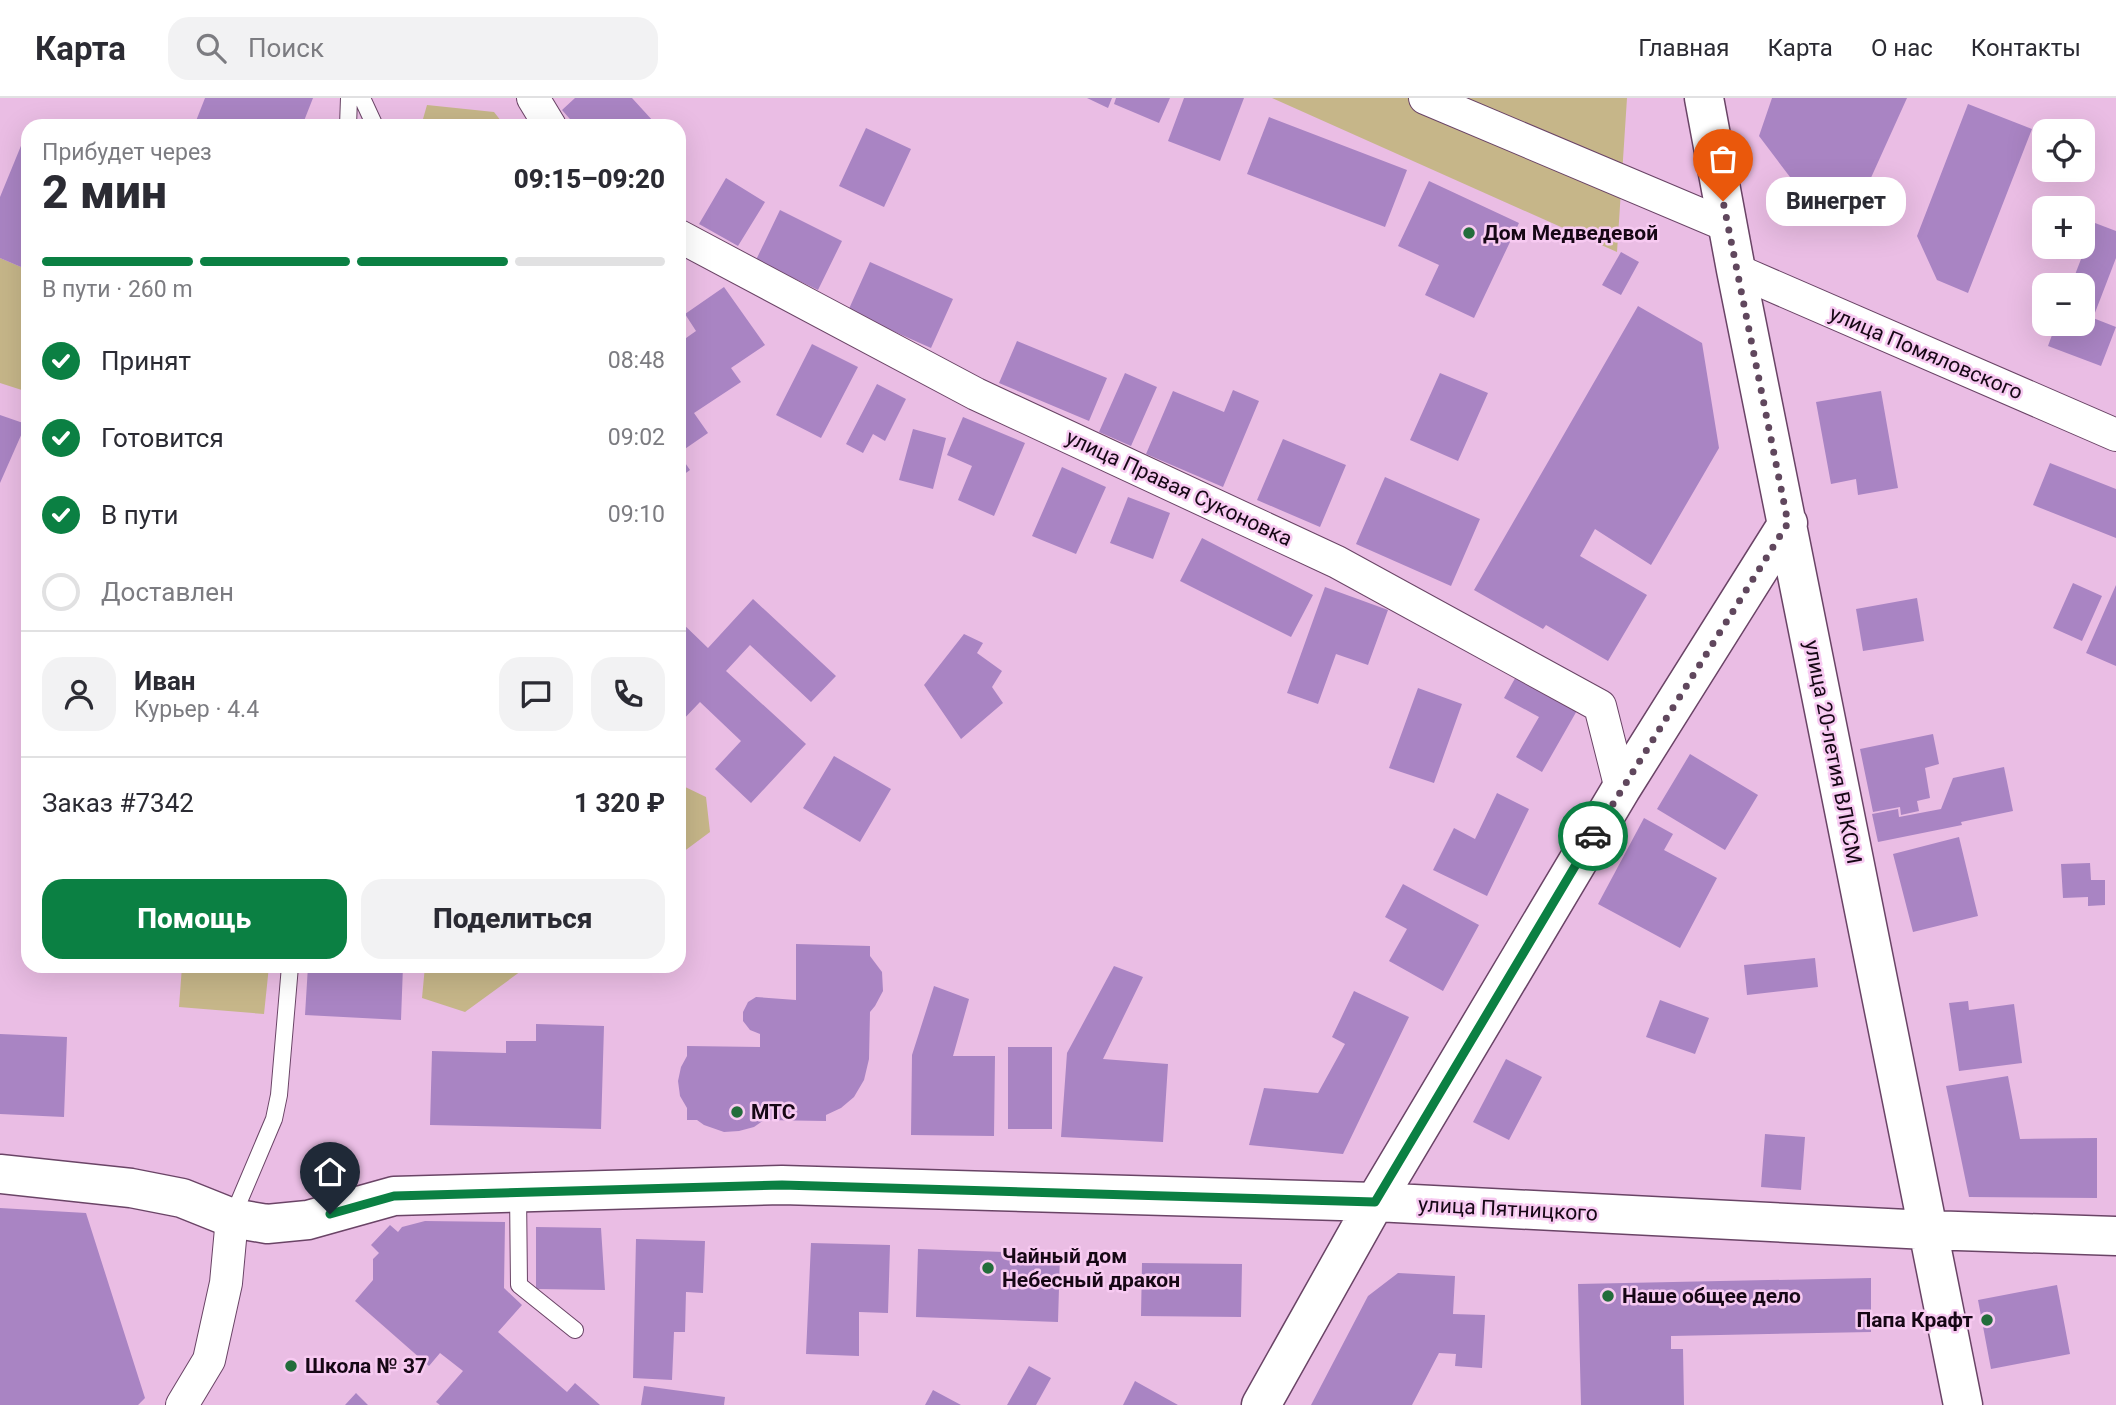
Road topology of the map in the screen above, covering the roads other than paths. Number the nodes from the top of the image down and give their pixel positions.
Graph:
1 (349, 98) edge
2 (362, 98) edge
3 (533, 98) edge
4 (1425, 98) edge
5 (1704, 98) edge
6 (348, 119) edge
7 (372, 119) edge
8 (546, 119) edge
9 (1728, 226) junction
10 (686, 240) edge
11 (1737, 270) junction
12 (2116, 435) edge
13 (1788, 523) junction
14 (1621, 789) junction
15 (288, 973) edge
16 (0, 1174) edge
17 (518, 1192) junction
18 (1375, 1202) junction
19 (232, 1218) junction
20 (1927, 1230) junction
21 (2116, 1236) edge
22 (575, 1331) dead end
23 (182, 1405) edge
24 (1261, 1405) edge
25 (1963, 1405) edge

1 - 6 lane
2 - 7 lane
3 - 8 street
4 - 9 street
5 - 9 street, улица 20-летия ВЛКСМ
9 - 11 street, улица 20-летия ВЛКСМ
10 - 14 street, улица Правая Суконовка
11 - 12 street, улица Помяловского
11 - 13 street, улица 20-летия ВЛКСМ
13 - 14 street
13 - 20 street, улица 20-летия ВЛКСМ
14 - 18 street
15 - 19 lane
16 - 19 street, улица Пятницкого
17 - 18 street, улица Пятницкого
17 - 19 street, улица Пятницкого
17 - 22 lane
18 - 20 street, улица Пятницкого
18 - 24 street
19 - 23 street
20 - 21 street, улица Пятницкого
20 - 25 street, улица 20-летия ВЛКСМ

